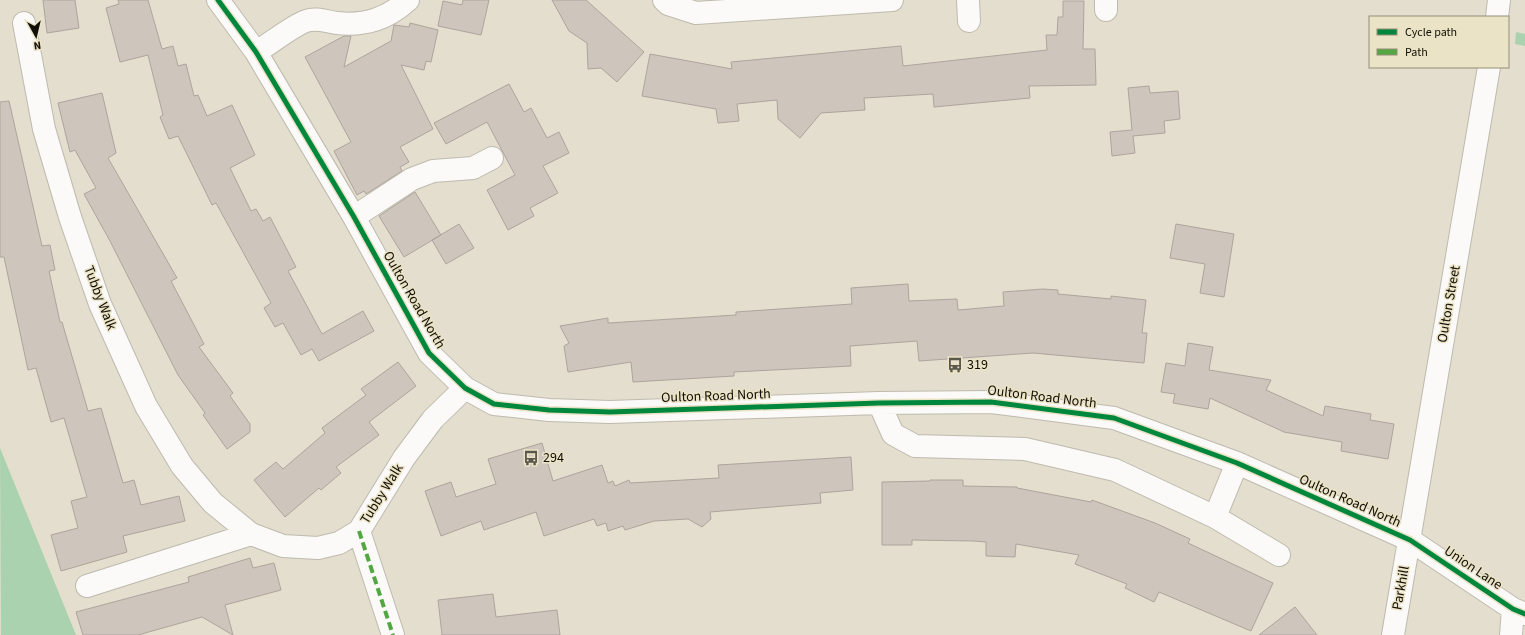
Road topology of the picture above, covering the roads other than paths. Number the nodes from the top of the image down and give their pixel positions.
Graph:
1 (218, 0) edge
2 (408, 0) edge
3 (664, 0) edge
4 (892, 0) edge
5 (968, 0) edge
6 (1499, 0) edge
7 (1497, 16) edge
8 (969, 21) dead end
9 (24, 23) dead end
10 (256, 52) junction
11 (1489, 68) edge
12 (492, 158) dead end
13 (354, 217) junction
14 (465, 388) junction
15 (879, 403) junction
16 (1236, 463) junction
17 (1215, 517) junction
18 (359, 531) junction
19 (251, 534) junction
20 (1410, 540) junction
21 (1279, 555) dead end
22 (87, 586) dead end
23 (1519, 611) edge
24 (393, 635) edge
25 (1393, 635) edge
26 (1511, 635) edge

1 - 10 street, Oulton Road North
2 - 10 street
3 - 4 street
5 - 8 street
6 - 7 street
9 - 19 street, Tubby Walk
10 - 13 street, Oulton Road North
11 - 20 street, Oulton Street
12 - 13 street
13 - 14 street, Oulton Road North
14 - 15 street, Oulton Road North
14 - 18 street, Tubby Walk
15 - 16 street, Oulton Road North
15 - 17 street
16 - 17 street
16 - 20 street, Oulton Road North
17 - 21 street
18 - 19 street, Tubby Walk
18 - 24 street
19 - 22 street
20 - 23 street, Union Lane
20 - 25 street, Parkhill
23 - 26 street

